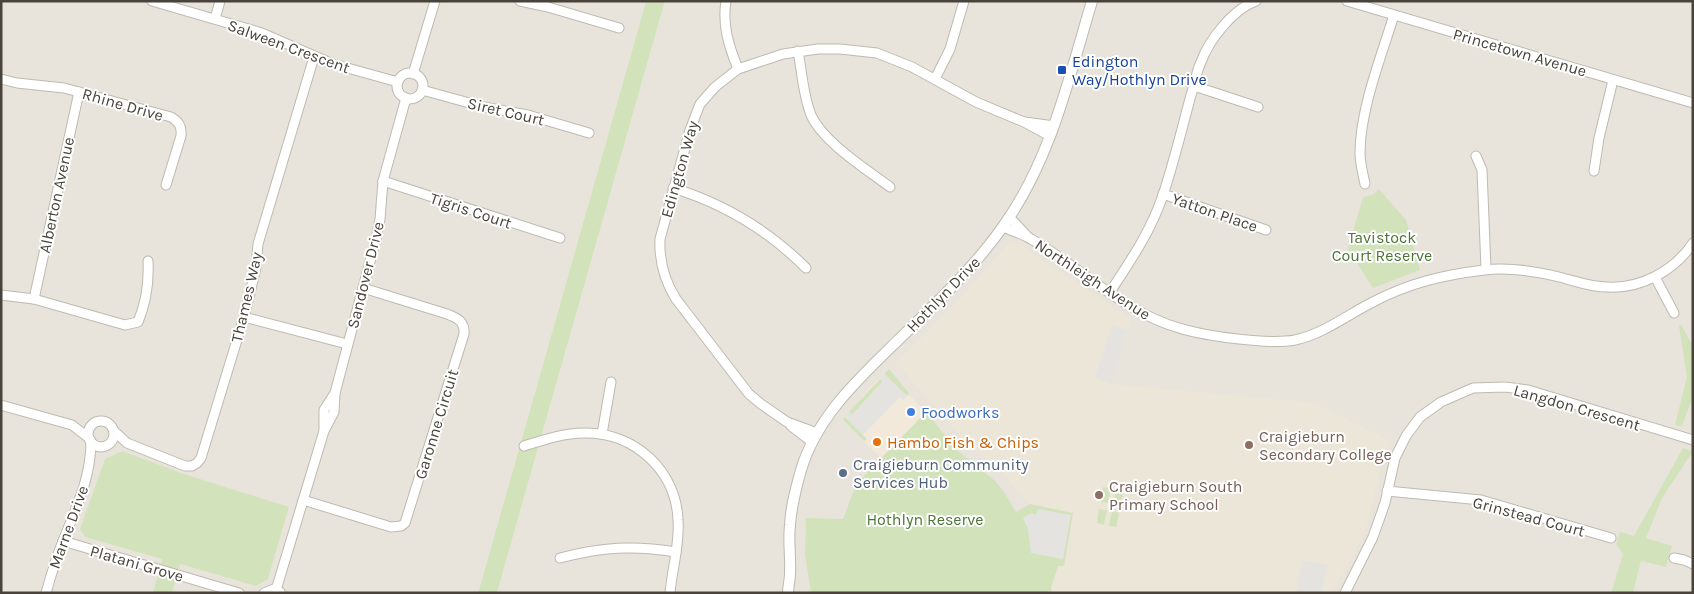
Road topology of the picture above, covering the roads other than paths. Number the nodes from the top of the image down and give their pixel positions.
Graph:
1 (152, 1) edge
2 (220, 1) edge
3 (435, 1) edge
4 (520, 1) edge
5 (726, 1) edge
6 (964, 1) edge
7 (1092, 1) edge
8 (1347, 1) edge
9 (1252, 2) edge
10 (1394, 15) junction
11 (215, 19) junction
12 (619, 28) dead end
13 (798, 51) junction
14 (314, 57) junction
15 (738, 69) junction
16 (413, 74) junction
17 (1, 79) edge
18 (935, 79) junction
19 (1613, 80) junction
20 (398, 82) junction
21 (1194, 86) junction
22 (422, 90) junction
23 (79, 92) junction
24 (406, 98) junction
25 (1693, 103) edge
26 (1258, 107) dead end
27 (1024, 122) junction
28 (1054, 126) junction
29 (589, 133) dead end
30 (1050, 136) junction
31 (1476, 156) dead end
32 (1594, 171) dead end
33 (383, 181) junction
34 (1366, 184) dead end
35 (166, 186) dead end
36 (890, 187) dead end
37 (673, 188) junction
38 (1163, 194) junction
39 (1010, 218) junction
40 (1004, 227) junction
41 (1266, 230) dead end
42 (560, 238) dead end
43 (1030, 238) junction
44 (1693, 243) edge
45 (148, 261) dead end
46 (806, 268) dead end
47 (1486, 270) junction
48 (1655, 277) junction
49 (363, 288) junction
50 (1110, 292) junction
51 (1, 295) edge
52 (34, 299) junction
53 (1674, 313) dead end
54 (244, 317) junction
55 (347, 344) junction
56 (611, 382) dead end
57 (1, 405) edge
58 (94, 423) junction
59 (72, 425) junction
60 (114, 431) junction
61 (602, 434) junction
62 (814, 438) junction
63 (90, 439) junction
64 (1693, 440) edge
65 (128, 443) junction
66 (107, 444) junction
67 (524, 446) dead end
68 (91, 462) junction
69 (1387, 491) junction
70 (303, 500) junction
71 (1611, 538) dead end
72 (63, 541) junction
73 (676, 552) junction
74 (560, 558) dead end
75 (1674, 558) dead end
76 (1693, 564) edge
77 (790, 575) junction
78 (279, 591) edge
79 (1347, 592) edge
80 (46, 593) edge
81 (239, 593) edge
82 (264, 593) edge
83 (670, 593) edge
84 (788, 593) edge
85 (796, 593) edge

1 - 11 street, Salween Crescent
2 - 11 street
3 - 16 street
4 - 12 street
5 - 15 street
6 - 18 street
7 - 28 street, Hothlyn Drive
8 - 10 street, Princetown Avenue
9 - 21 street
10 - 19 street, Princetown Avenue
10 - 34 street
11 - 14 street, Salween Crescent
13 - 15 street, Edington Way
13 - 18 street, Edington Way
13 - 36 street
14 - 20 street, Salween Crescent
14 - 54 street, Thames Way
15 - 37 street, Edington Way
16 - 20 street
16 - 22 street
17 - 23 street, Rhine Drive
18 - 27 street, Edington Way
19 - 25 street, Princetown Avenue
19 - 32 street
20 - 24 street
21 - 26 street
21 - 38 street
22 - 24 street
22 - 29 street, Siret Court
23 - 35 street, Rhine Drive
23 - 52 street, Alberton Avenue
24 - 33 street, Sandover Drive
27 - 28 street, Edington Way
27 - 30 street, Edington Way
28 - 30 street, Hothlyn Drive
30 - 39 street, Hothlyn Drive
31 - 47 street
33 - 42 street, Tigris Court
33 - 49 street, Sandover Drive
37 - 46 street
37 - 62 street, Edington Way
38 - 41 street, Yatton Place
38 - 50 street
39 - 40 street, Hothlyn Drive
39 - 43 street, Northleigh Avenue
40 - 43 street, Northleigh Avenue
40 - 62 street, Hothlyn Drive
43 - 50 street, Northleigh Avenue
44 - 48 street, Northleigh Avenue
45 - 52 street
47 - 48 street, Northleigh Avenue
47 - 50 street, Northleigh Avenue
48 - 53 street
49 - 55 street, Sandover Drive
49 - 70 street, Garonne Circuit
51 - 52 street
54 - 55 street
54 - 65 street, Thames Way
55 - 70 street, Sandover Drive
56 - 61 street
57 - 59 street
58 - 59 street
58 - 60 street
58 - 63 street
59 - 63 street
60 - 65 street, Thames Way
60 - 66 street
61 - 67 street
61 - 73 street
62 - 77 street, Hothlyn Drive
63 - 66 street
63 - 68 street, Marne Drive
64 - 69 street, Langdon Crescent
65 - 66 street, Thames Way
66 - 68 street, Marne Drive
68 - 72 street, Marne Drive
69 - 71 street, Grinstead Court
69 - 79 street, Langdon Crescent
70 - 78 street, Sandover Drive
72 - 80 street, Marne Drive
72 - 81 street, Platani Grove
73 - 74 street
73 - 83 street
75 - 76 street
77 - 84 street, Hothlyn Drive
77 - 85 street, Hothlyn Drive
78 - 82 street

